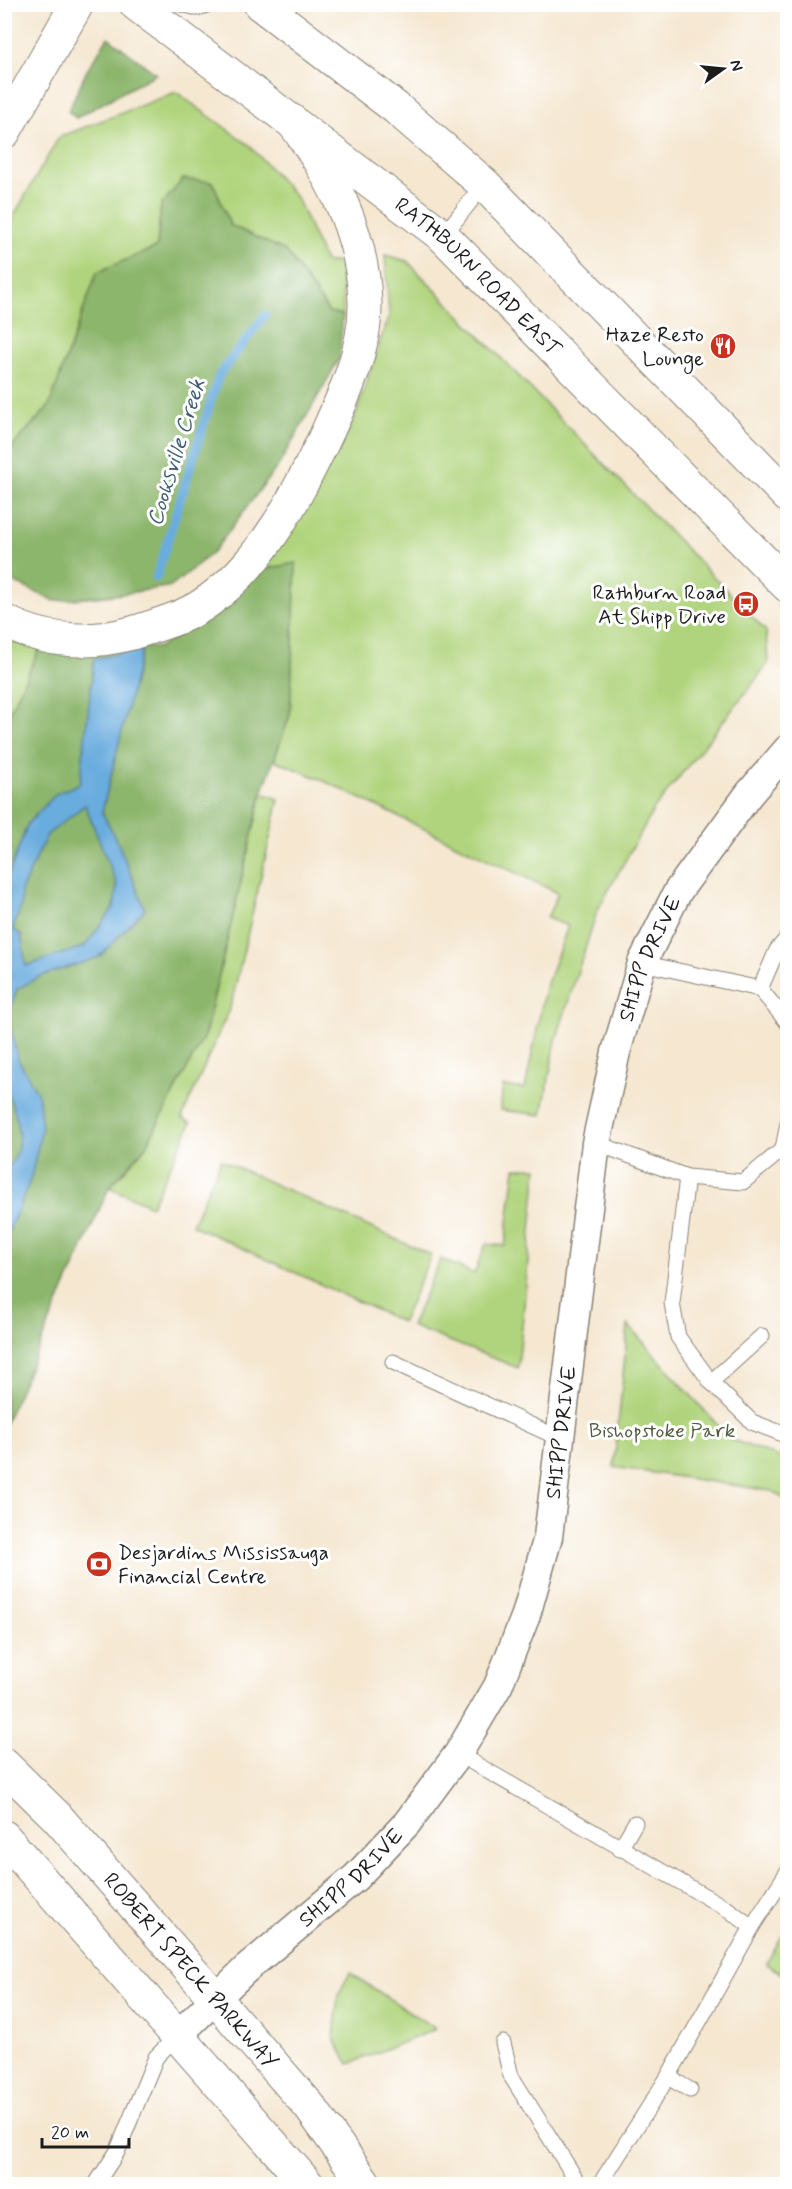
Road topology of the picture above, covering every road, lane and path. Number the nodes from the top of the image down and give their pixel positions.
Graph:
1 (77, 4) edge
2 (135, 4) edge
3 (181, 4) edge
4 (209, 4) edge
5 (260, 4) edge
6 (292, 121) junction
7 (4, 132) edge
8 (484, 184) junction
9 (443, 236) junction
10 (788, 496) edge
11 (788, 586) edge
12 (4, 621) edge
13 (788, 749) edge
14 (788, 937) edge
15 (642, 963) junction
16 (760, 989) junction
17 (788, 1023) edge
18 (788, 1123) edge
19 (596, 1143) junction
20 (687, 1177) junction
21 (762, 1336) dead end
22 (393, 1362) dead end
23 (711, 1382) junction
24 (788, 1436) edge
25 (561, 1439) junction
26 (458, 1754) junction
27 (4, 1765) edge
28 (635, 1823) dead end
29 (4, 1837) edge
30 (620, 1849) junction
31 (788, 1871) edge
32 (752, 1927) junction
33 (216, 1999) junction
34 (178, 2035) junction
35 (503, 2043) dead end
36 (668, 2077) junction
37 (690, 2090) dead end
38 (96, 2184) edge
39 (307, 2184) edge
40 (365, 2184) edge
41 (579, 2184) edge
42 (600, 2184) edge

1 - 7 street
2 - 6 street, RATHBURN ROAD EAST
3 - 4 lane
5 - 8 street
6 - 9 street, RATHBURN ROAD EAST
6 - 12 street
8 - 9 lane
8 - 10 street
9 - 11 street, RATHBURN ROAD EAST
13 - 15 street, SHIPP DRIVE
14 - 16 lane
15 - 16 lane
15 - 19 street, SHIPP DRIVE
16 - 17 lane
18 - 20 lane
19 - 20 lane
19 - 25 street, SHIPP DRIVE
20 - 23 lane
21 - 23 lane
22 - 25 lane
23 - 24 lane
25 - 26 street, SHIPP DRIVE
26 - 30 lane
26 - 33 street, SHIPP DRIVE
27 - 33 street, ROBERT SPECK PARKWAY
28 - 30 lane
29 - 34 street
30 - 32 lane
31 - 32 lane
32 - 36 lane
33 - 34 street, SHIPP DRIVE
33 - 40 street, ROBERT SPECK PARKWAY
34 - 38 lane
34 - 39 street
35 - 41 lane
36 - 37 lane
36 - 42 lane

